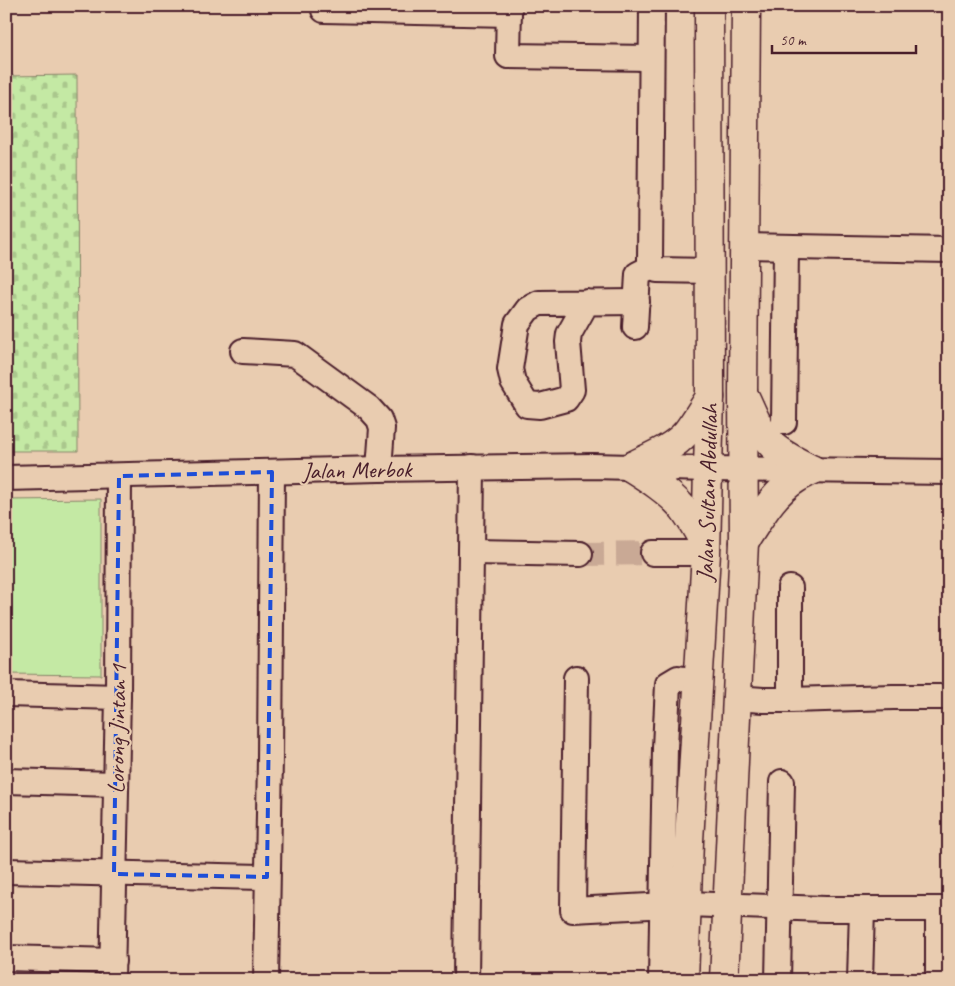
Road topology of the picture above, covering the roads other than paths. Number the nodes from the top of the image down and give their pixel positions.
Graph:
1 (652, 6) edge
2 (709, 6) edge
3 (746, 6) edge
4 (324, 8) edge
5 (417, 9) edge
6 (509, 10) edge
7 (651, 58) junction
8 (744, 246) junction
9 (786, 247) junction
10 (949, 250) edge
11 (652, 267) junction
12 (710, 271) junction
13 (587, 302) junction
14 (637, 302) junction
15 (635, 327) dead end
16 (243, 350) dead end
17 (743, 393) junction
18 (710, 397) junction
19 (784, 422) dead end
20 (472, 467) junction
21 (630, 467) junction
22 (743, 468) junction
23 (379, 469) junction
24 (708, 469) junction
25 (813, 470) junction
26 (272, 472) junction
27 (949, 472) edge
28 (119, 476) junction
29 (6, 478) edge
30 (744, 542) junction
31 (706, 549) junction
32 (471, 552) junction
33 (653, 553) tunnel mouth
34 (580, 554) tunnel mouth
35 (790, 588) dead end
36 (576, 678) dead end
37 (6, 694) edge
38 (118, 697) junction
39 (736, 698) junction
40 (949, 698) edge
41 (790, 700) junction
42 (6, 781) edge
43 (782, 782) dead end
44 (116, 784) junction
45 (6, 871) edge
46 (114, 874) junction
47 (267, 876) junction
48 (674, 904) junction
49 (728, 906) junction
50 (779, 907) junction
51 (862, 909) junction
52 (943, 909) edge
53 (6, 958) edge
54 (113, 970) edge
55 (266, 980) edge
56 (466, 980) edge
57 (661, 980) edge
58 (684, 980) edge
59 (724, 980) edge
60 (778, 980) edge
61 (860, 980) edge
62 (938, 980) edge

1 - 7 street
2 - 12 main road, Jalan Sultan Abdullah
3 - 8 main road, Jalan Sultan Abdullah
4 - 5 street
5 - 6 street
6 - 7 street
7 - 11 street
8 - 9 street
8 - 17 main road, Jalan Sultan Abdullah
9 - 10 street
9 - 19 street
11 - 12 street
11 - 14 street
12 - 18 main road, Jalan Sultan Abdullah
13 - 13 street
13 - 14 street
14 - 15 street
16 - 23 street
17 - 22 main road, Jalan Sultan Abdullah
17 - 25 main road
18 - 21 main road
18 - 24 main road, Jalan Sultan Abdullah
20 - 21 street, Jalan Merbok
20 - 23 street, Jalan Merbok
20 - 32 street
21 - 24 street, Jalan Merbok
21 - 31 main road
22 - 24 street, Jalan Merbok
22 - 25 street, Jalan Merbok
22 - 30 main road, Jalan Sultan Abdullah
23 - 26 street, Jalan Merbok
24 - 31 main road, Jalan Sultan Abdullah
25 - 27 street, Jalan Merbok
25 - 30 main road
26 - 28 street, Jalan Merbok
26 - 47 street
28 - 29 street, Jalan Merbok
28 - 38 street, Lorong Jintan 1
30 - 39 main road, Jalan Sultan Abdullah
31 - 33 street
31 - 48 main road, Jalan Sultan Abdullah
32 - 34 street
32 - 56 street
35 - 41 street
36 - 48 street
37 - 38 street
38 - 44 street, Lorong Jintan 1
39 - 41 street
39 - 49 main road, Jalan Sultan Abdullah
40 - 41 street
42 - 44 street
43 - 50 street
44 - 46 street, Lorong Jintan 1
45 - 46 street
46 - 47 street
46 - 54 street, Lorong Jintan 1
47 - 55 street
48 - 49 street
48 - 57 street
48 - 58 main road, Jalan Sultan Abdullah
49 - 50 street
49 - 59 main road, Jalan Sultan Abdullah
50 - 51 street
50 - 60 street
51 - 52 street
51 - 61 street
52 - 62 street
53 - 54 street

